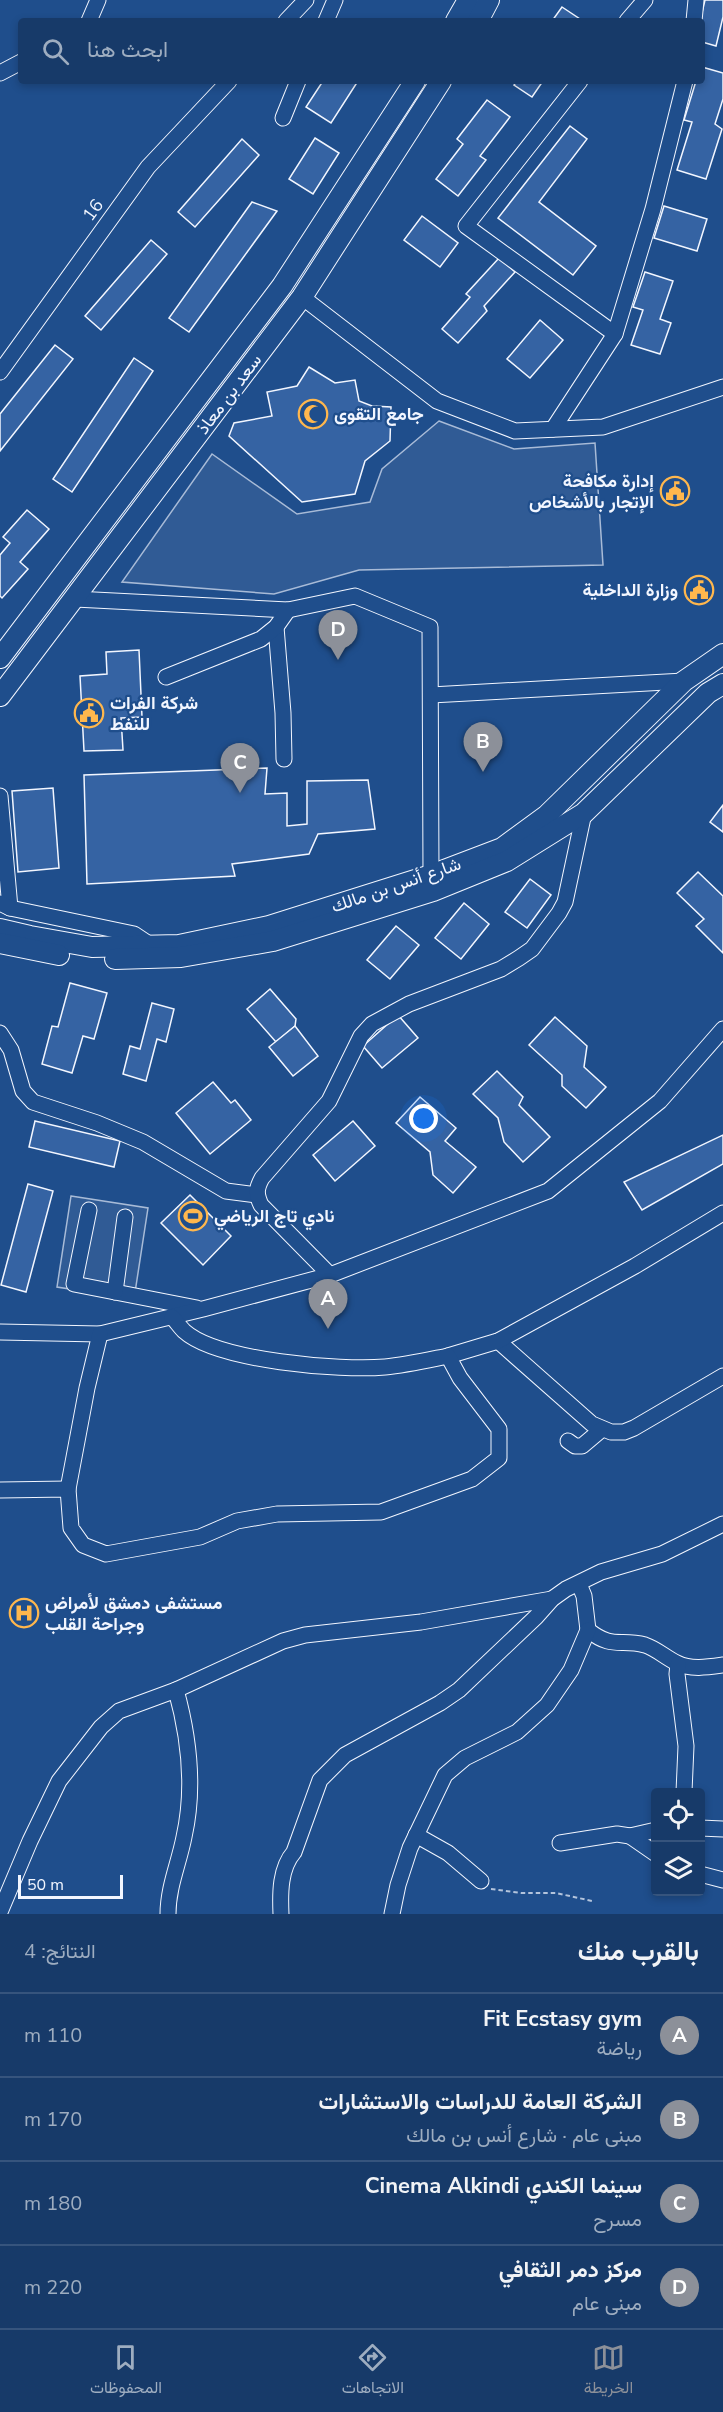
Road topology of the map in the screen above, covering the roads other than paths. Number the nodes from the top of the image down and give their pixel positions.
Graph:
1 (99, 0) edge
2 (306, 0) edge
3 (335, 0) edge
4 (468, 0) edge
5 (489, 0) edge
6 (645, 0) edge
7 (696, 0) edge
8 (90, 18) edge
9 (289, 18) edge
10 (327, 18) edge
11 (458, 18) edge
12 (480, 18) edge
13 (630, 18) edge
14 (694, 18) edge
15 (18, 64) edge
16 (0, 73) edge
17 (226, 84) edge
18 (297, 84) edge
19 (413, 84) edge
20 (439, 84) edge
21 (578, 84) edge
22 (684, 84) edge
23 (283, 118) dead end
24 (302, 297) junction
25 (615, 334) junction
26 (0, 372) edge
27 (723, 387) edge
28 (553, 429) junction
29 (75, 599) junction
30 (288, 610) junction
31 (276, 627) junction
32 (723, 654) edge
33 (0, 658) edge
34 (166, 677) dead end
35 (684, 681) junction
36 (723, 684) edge
37 (431, 695) junction
38 (0, 696) edge
39 (284, 759) dead end
40 (0, 796) edge
41 (584, 813) junction
42 (431, 876) junction
43 (5, 906) edge
44 (0, 929) edge
45 (0, 943) edge
46 (149, 944) junction
47 (723, 1029) edge
48 (0, 1033) edge
49 (257, 1195) junction
50 (89, 1210) dead end
51 (723, 1213) edge
52 (125, 1217) dead end
53 (330, 1275) junction
54 (115, 1292) junction
55 (203, 1309) junction
56 (172, 1317) junction
57 (0, 1332) edge
58 (100, 1335) junction
59 (498, 1341) junction
60 (448, 1356) junction
61 (723, 1376) edge
62 (601, 1430) junction
63 (568, 1441) dead end
64 (68, 1488) junction
65 (0, 1490) edge
66 (723, 1524) edge
67 (579, 1584) junction
68 (552, 1599) junction
69 (588, 1630) junction
70 (678, 1664) junction
71 (723, 1665) edge
72 (176, 1690) junction
73 (684, 1788) edge
74 (705, 1828) edge
75 (723, 1829) edge
76 (651, 1831) edge
77 (416, 1835) junction
78 (630, 1836) junction
79 (560, 1843) dead end
80 (651, 1851) edge
81 (705, 1875) edge
82 (723, 1880) edge
83 (481, 1881) road end
84 (0, 1912) edge
85 (168, 1914) edge
86 (281, 1914) edge
87 (392, 1914) edge

1 - 8 street
2 - 9 street
3 - 10 street
4 - 11 main road
5 - 12 main road
6 - 13 street
7 - 14 street
15 - 16 street
17 - 26 street, 16
18 - 23 street
19 - 33 main road, سعد بن معاذ
20 - 24 main road, سعد بن معاذ
21 - 25 street
22 - 25 street
24 - 28 street
24 - 29 main road, سعد بن معاذ
25 - 28 street
27 - 28 street
29 - 30 street
29 - 38 main road, سعد بن معاذ
30 - 31 street
30 - 37 street
31 - 34 street
31 - 39 street
32 - 35 main road, شارع أنس بن مالك
35 - 37 street
35 - 42 main road, شارع أنس بن مالك
36 - 41 main road, شارع أنس بن مالك
37 - 42 street
40 - 43 street
41 - 45 main road, شارع أنس بن مالك
41 - 49 street
42 - 46 main road, شارع أنس بن مالك
43 - 46 street
44 - 46 main road, شارع أنس بن مالك
47 - 53 street
48 - 49 street
49 - 53 street
50 - 54 street
51 - 59 street
52 - 54 street
53 - 55 street
54 - 55 street
55 - 56 street
56 - 58 street
56 - 60 street
57 - 58 street
58 - 64 street
59 - 60 street
59 - 62 street
60 - 64 street
61 - 62 street
62 - 63 street
64 - 65 street
66 - 67 street
67 - 68 street
67 - 69 street
68 - 72 street
68 - 86 street
69 - 70 street
69 - 77 street
70 - 71 street
70 - 73 street
72 - 84 street
72 - 85 street
74 - 75 street
76 - 78 street
77 - 83 street
77 - 87 street
78 - 79 street
78 - 80 street
81 - 82 street

